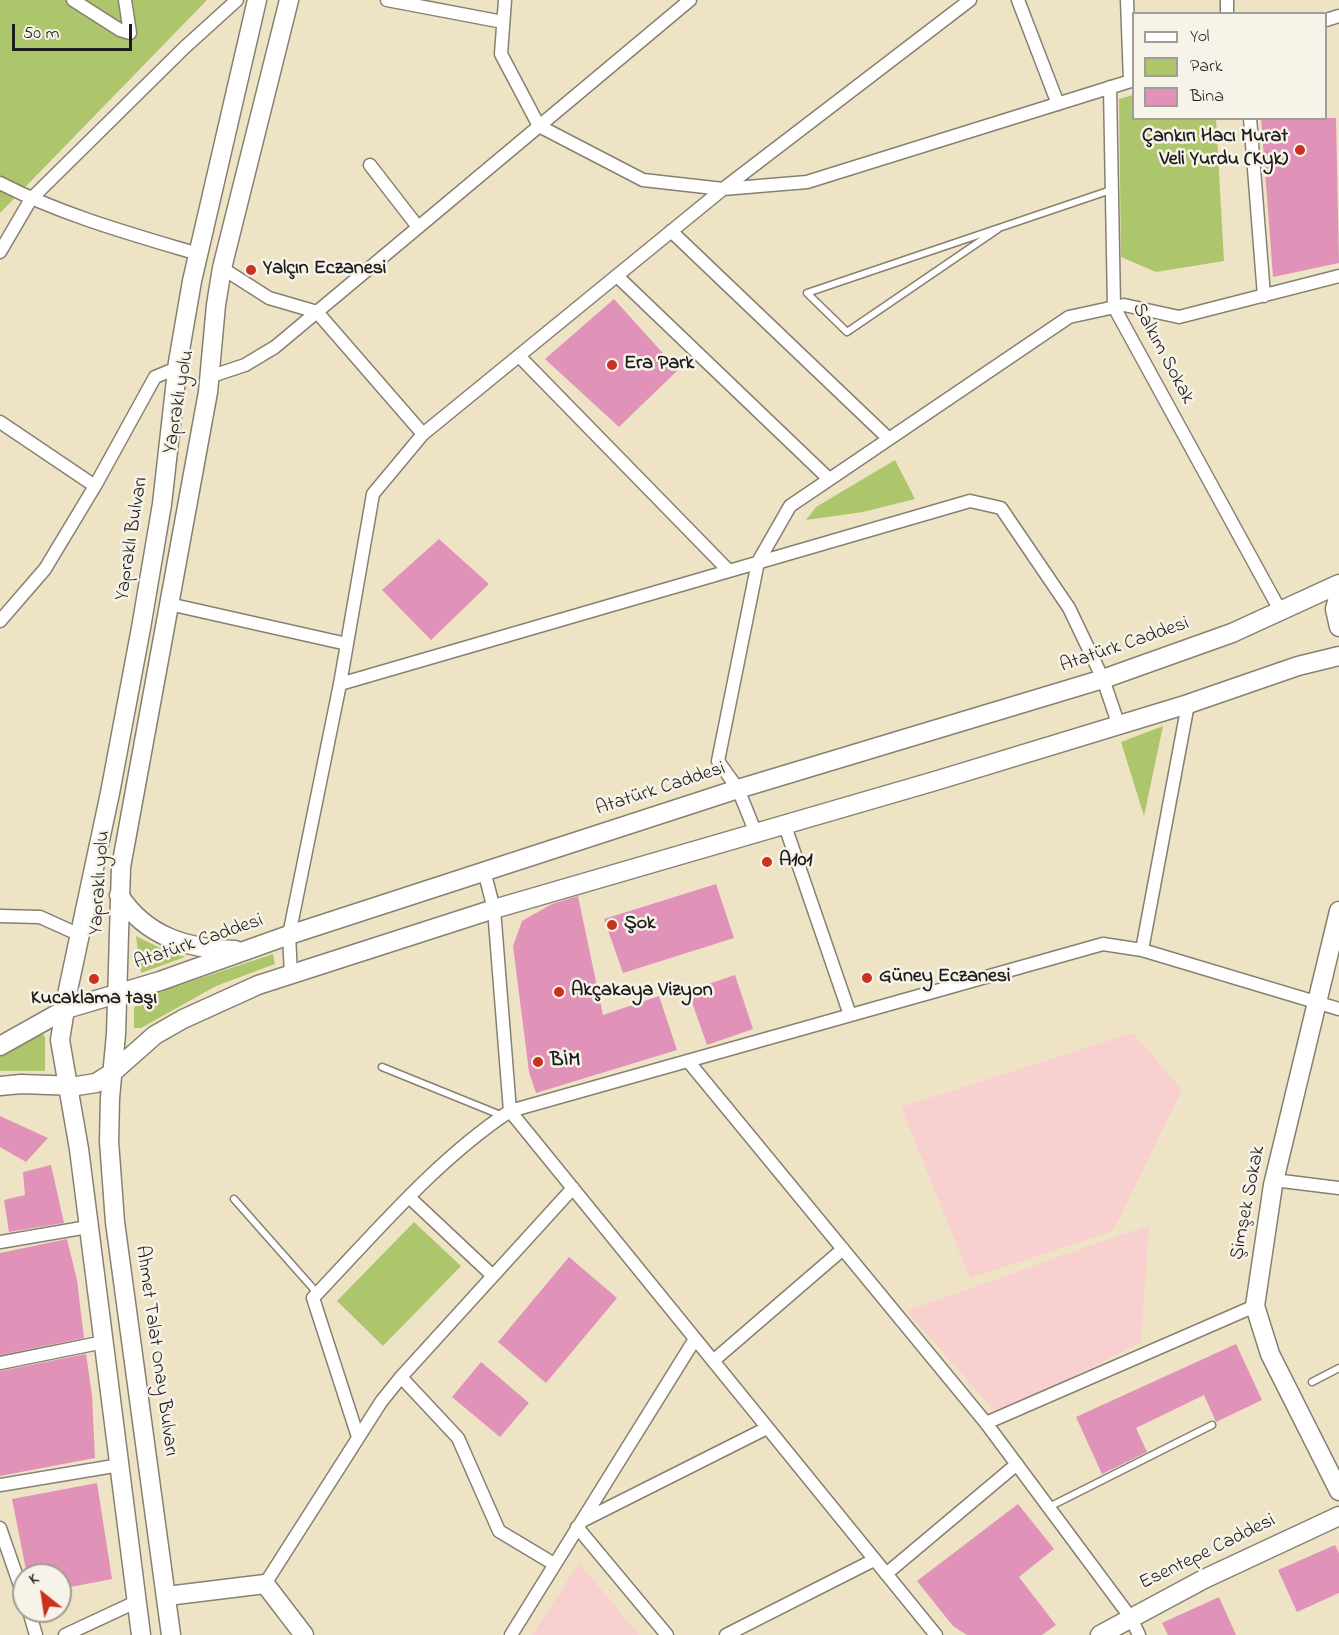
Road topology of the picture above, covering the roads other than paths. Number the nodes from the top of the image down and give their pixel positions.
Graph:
1 (73, 0) edge
2 (125, 0) edge
3 (237, 0) edge
4 (257, 0) edge
5 (289, 0) edge
6 (387, 0) edge
7 (505, 0) edge
8 (690, 0) edge
9 (970, 0) edge
10 (1018, 0) edge
11 (1127, 0) edge
12 (503, 22) junction
13 (1132, 81) edge
14 (1110, 87) junction
15 (1058, 104) junction
16 (1251, 120) edge
17 (539, 126) junction
18 (370, 165) dead end
19 (0, 183) edge
20 (723, 189) junction
21 (1112, 190) junction
22 (31, 199) junction
23 (418, 227) junction
24 (998, 229) junction
25 (671, 231) junction
26 (0, 252) edge
27 (198, 254) junction
28 (222, 268) junction
29 (617, 276) junction
30 (1339, 276) edge
31 (1263, 296) junction
32 (1114, 307) junction
33 (317, 312) junction
34 (519, 356) junction
35 (178, 365) junction
36 (209, 378) junction
37 (175, 389) junction
38 (0, 422) edge
39 (423, 434) junction
40 (889, 439) junction
41 (829, 479) junction
42 (95, 486) junction
43 (758, 562) junction
44 (729, 571) junction
45 (1339, 584) edge
46 (1339, 594) edge
47 (169, 604) junction
48 (1281, 612) junction
49 (0, 621) edge
50 (1339, 627) edge
51 (347, 644) junction
52 (1339, 656) edge
53 (1103, 679) junction
54 (340, 684) junction
55 (1188, 704) junction
56 (1119, 726) junction
57 (738, 789) junction
58 (784, 823) junction
59 (755, 831) junction
60 (484, 871) junction
61 (119, 895) junction
62 (494, 909) junction
63 (1339, 911) edge
64 (0, 916) edge
65 (80, 935) junction
66 (289, 935) junction
67 (246, 950) junction
68 (1142, 950) junction
69 (291, 975) junction
70 (117, 995) junction
71 (1317, 1003) junction
72 (1339, 1009) edge
73 (64, 1011) junction
74 (850, 1016) junction
75 (0, 1046) edge
76 (688, 1061) junction
77 (382, 1067) dead end
78 (112, 1073) junction
79 (67, 1085) junction
80 (0, 1086) edge
81 (507, 1114) junction
82 (1274, 1179) junction
83 (573, 1188) junction
84 (1339, 1188) edge
85 (234, 1198) dead end
86 (410, 1198) junction
87 (88, 1227) junction
88 (0, 1242) edge
89 (843, 1249) junction
90 (493, 1276) junction
91 (318, 1294) junction
92 (1255, 1306) junction
93 (695, 1339) junction
94 (104, 1342) junction
95 (713, 1361) junction
96 (0, 1363) edge
97 (1339, 1368) edge
98 (401, 1377) junction
99 (1312, 1382) dead end
100 (986, 1424) junction
101 (1212, 1425) dead end
102 (767, 1428) junction
103 (358, 1437) junction
104 (1017, 1464) junction
105 (120, 1465) junction
106 (0, 1485) edge
107 (1339, 1491) edge
108 (1049, 1507) junction
109 (1339, 1516) edge
110 (579, 1525) junction
111 (0, 1528) edge
112 (4, 1551) edge
113 (874, 1560) junction
114 (554, 1564) junction
115 (12, 1569) edge
116 (886, 1574) junction
117 (265, 1584) junction
118 (167, 1596) junction
119 (138, 1600) junction
120 (1131, 1618) junction
121 (65, 1635) edge
122 (141, 1635) edge
123 (171, 1635) edge
124 (304, 1635) edge
125 (511, 1635) edge
126 (667, 1635) edge
127 (726, 1635) edge
128 (936, 1635) edge
129 (1100, 1635) edge
130 (1139, 1635) edge

1 - 2 street
3 - 22 street
4 - 27 main road, Yapraklı Bulvarı
5 - 28 main road, Yapraklı yolu
6 - 12 street
7 - 12 street
8 - 17 street
9 - 20 street
10 - 15 street
11 - 13 street
12 - 17 street
13 - 14 street
14 - 15 street
14 - 21 street, Salkım Sokak
15 - 20 street
16 - 31 street
17 - 20 street
17 - 23 street
18 - 23 street
19 - 22 street
20 - 25 street
21 - 24 lane
21 - 32 street, Salkım Sokak
22 - 26 street
22 - 27 street
23 - 33 street
24 - 24 lane
25 - 29 street
25 - 40 street
27 - 35 main road, Yapraklı Bulvarı
28 - 33 street
28 - 36 main road, Yapraklı yolu
29 - 34 street
29 - 41 street
30 - 31 street
31 - 32 street
32 - 40 street
32 - 48 street, Salkım Sokak
33 - 36 street
33 - 39 street
34 - 39 street
34 - 44 street
35 - 36 main road
35 - 37 main road, Yapraklı Bulvarı
35 - 42 street
36 - 37 main road
36 - 47 main road, Yapraklı yolu
37 - 65 main road, Yapraklı Bulvarı
38 - 42 street
39 - 51 street
40 - 41 street
41 - 43 street
42 - 49 street
43 - 44 street
43 - 53 street
43 - 57 street
44 - 54 street
45 - 48 main road, Atatürk Caddesi
46 - 50 main road
47 - 51 street
47 - 61 main road, Yapraklı yolu
48 - 53 main road, Atatürk Caddesi
51 - 54 street
52 - 55 main road
53 - 56 street
53 - 57 main road, Atatürk Caddesi
54 - 66 street
55 - 56 main road
55 - 68 street
56 - 58 main road
57 - 59 street
57 - 60 main road, Atatürk Caddesi
58 - 59 main road
58 - 74 street
59 - 62 main road
60 - 62 street
60 - 66 main road, Atatürk Caddesi
61 - 67 main road
61 - 70 main road, Yapraklı yolu
62 - 69 main road
62 - 81 street
63 - 71 main road, Şimşek Sokak
64 - 65 street
65 - 73 main road, Yapraklı Bulvarı
66 - 67 main road, Atatürk Caddesi
66 - 69 street
67 - 70 main road, Atatürk Caddesi
68 - 71 street
68 - 74 street
69 - 78 main road
70 - 73 main road, Atatürk Caddesi
70 - 78 main road
71 - 72 street
71 - 82 main road, Şimşek Sokak
73 - 75 main road, Atatürk Caddesi
73 - 79 main road, Yapraklı Bulvarı
74 - 76 street
76 - 81 street
76 - 89 street
77 - 81 lane
78 - 79 main road
78 - 118 main road, Ahmet Talat Onay Bulvarı
79 - 80 main road
79 - 87 main road
81 - 83 street
81 - 86 street
82 - 84 street
82 - 92 main road, Şimşek Sokak
83 - 90 street
83 - 93 street
85 - 91 lane
86 - 90 street
86 - 91 street
87 - 88 street
87 - 94 main road
89 - 95 street
89 - 100 street
90 - 98 street
91 - 103 street
92 - 100 street
92 - 107 main road, Şimşek Sokak
93 - 95 street
93 - 110 street
94 - 96 street
94 - 105 main road
95 - 102 street
97 - 99 lane
98 - 103 street
98 - 114 street
100 - 104 street
101 - 108 lane
102 - 110 street
102 - 113 street
103 - 117 street
104 - 108 street
104 - 116 street
105 - 106 street
105 - 119 main road
108 - 120 street
109 - 120 main road, Esentepe Caddesi
110 - 114 street
110 - 126 street
111 - 112 street
112 - 115 street
113 - 116 street
113 - 127 street
114 - 125 street
116 - 128 street
117 - 118 main road
117 - 124 main road
118 - 123 main road, Ahmet Talat Onay Bulvarı
119 - 121 street
119 - 122 main road
120 - 129 main road, Esentepe Caddesi
120 - 130 street

